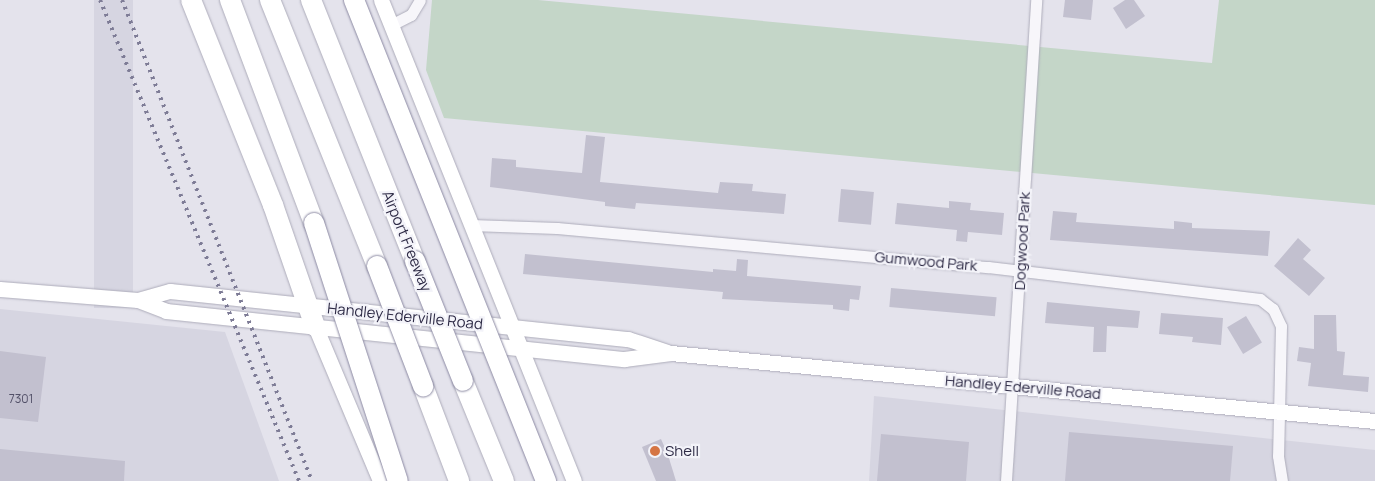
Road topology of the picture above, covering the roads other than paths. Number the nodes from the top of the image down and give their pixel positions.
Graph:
1 (191, 0) edge
2 (230, 0) edge
3 (270, 0) edge
4 (311, 0) edge
5 (354, 0) edge
6 (382, 0) edge
7 (420, 0) edge
8 (1036, 0) edge
9 (392, 25) junction
10 (471, 225) junction
11 (1020, 270) junction
12 (0, 288) edge
13 (138, 300) junction
14 (308, 306) junction
15 (315, 326) junction
16 (512, 327) junction
17 (520, 348) junction
18 (671, 354) junction
19 (1013, 386) junction
20 (1279, 411) junction
21 (1375, 421) edge
22 (380, 481) edge
23 (398, 481) edge
24 (459, 481) edge
25 (504, 481) edge
26 (546, 481) edge
27 (574, 481) edge
28 (1006, 481) edge
29 (1282, 481) edge

1 - 14 highway
2 - 23 highway, bridge
3 - 24 highway, bridge
4 - 25 highway, Airport Freeway, bridge
5 - 26 highway, bridge
6 - 9 main road
7 - 9 street
8 - 11 street, Dogwood Park
9 - 10 main road
10 - 11 street, Gumwood Park
10 - 16 main road
11 - 19 street, Dogwood Park
11 - 20 street, Gumwood Park
12 - 13 main road, Handley Ederville Road
13 - 14 main road, Handley Ederville Road
13 - 15 main road, Handley Ederville Road
14 - 15 highway
14 - 16 main road, Handley Ederville Road
15 - 17 main road, Handley Ederville Road
15 - 22 main road
16 - 17 main road
16 - 18 main road, Handley Ederville Road
17 - 18 main road, Handley Ederville Road
17 - 27 main road
18 - 19 main road, Handley Ederville Road
19 - 20 main road, Handley Ederville Road
19 - 28 street, Dogwood Park
20 - 21 main road, Handley Ederville Road
20 - 29 street, Gumwood Park

